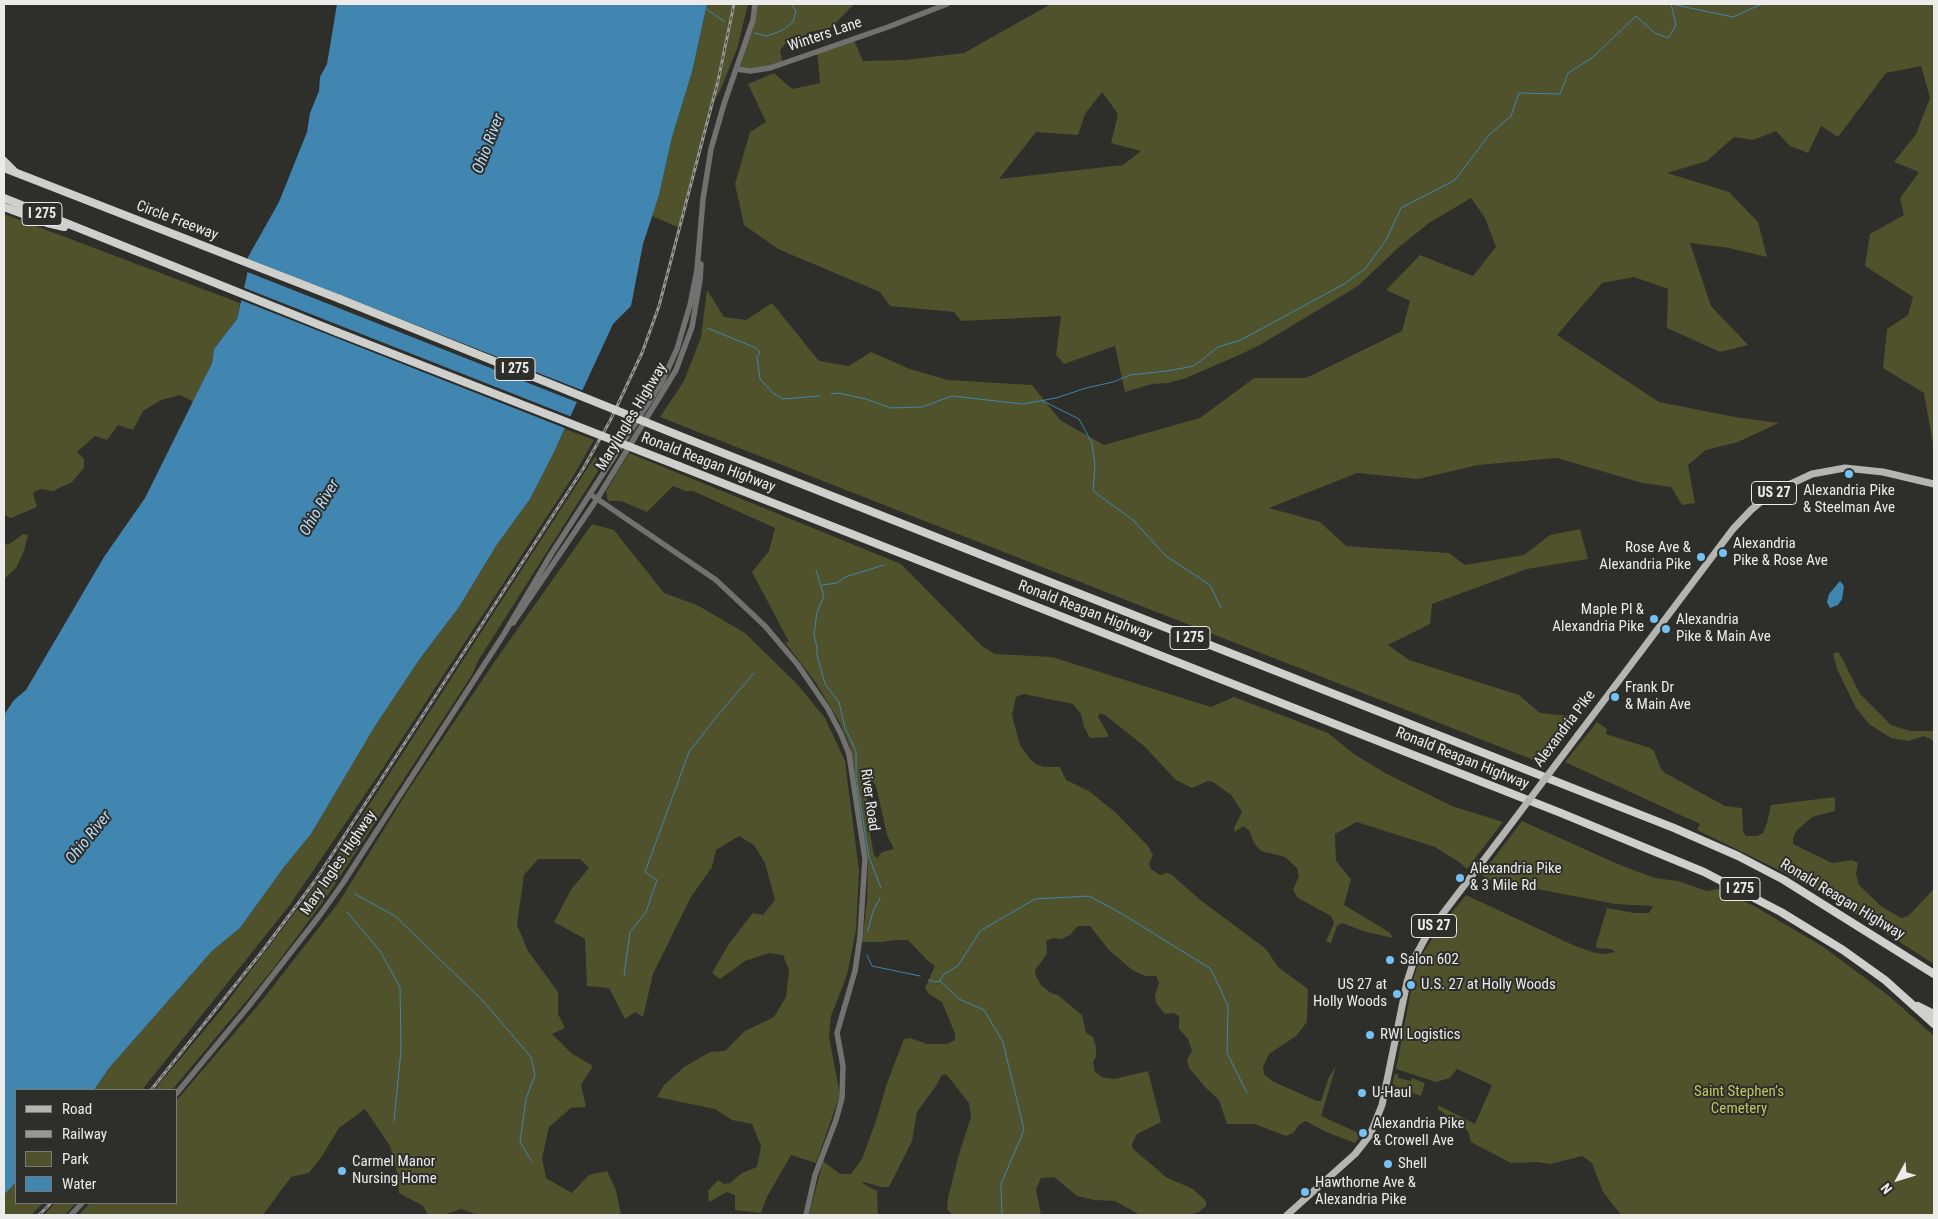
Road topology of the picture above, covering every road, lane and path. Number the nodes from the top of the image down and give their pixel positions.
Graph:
1 (755, 4) edge
2 (947, 4) edge
3 (737, 68) junction
4 (4, 161) edge
5 (4, 168) edge
6 (16, 174) junction
7 (4, 198) edge
8 (4, 207) edge
9 (81, 230) junction
10 (699, 245) junction
11 (340, 299) joint
12 (1934, 484) edge
13 (590, 494) junction
14 (597, 499) junction
15 (504, 634) junction
16 (1934, 974) edge
17 (1910, 1001) junction
18 (1934, 1014) edge
19 (1934, 1024) edge
20 (178, 1092) edge
21 (81, 1204) edge
22 (71, 1215) edge
23 (806, 1215) edge
24 (1288, 1215) edge

1 - 3 street, Mary Ingles Highway
2 - 3 street, Winters Lane
3 - 10 street, Mary Ingles Highway
4 - 6 highway
5 - 6 highway, Circle Freeway / I 275
6 - 11 highway, Circle Freeway / I 275
7 - 9 highway, I 275
8 - 9 highway
9 - 17 highway, Ronald Reagan Highway / I 275, bridge
10 - 13 street, Mary Ingles Highway
10 - 14 street, Mary Ingles Highway
11 - 16 highway, Ronald Reagan Highway / I 275, bridge
12 - 24 main road, Alexandria Pike / US 27, bridge
13 - 14 street, River Road
13 - 15 street, Mary Ingles Highway
14 - 15 street, Mary Ingles Highway
14 - 23 street, River Road
15 - 20 street, Mary Ingles Highway
17 - 18 highway
17 - 19 highway, Ronald Reagan Highway / I 275
21 - 22 street

